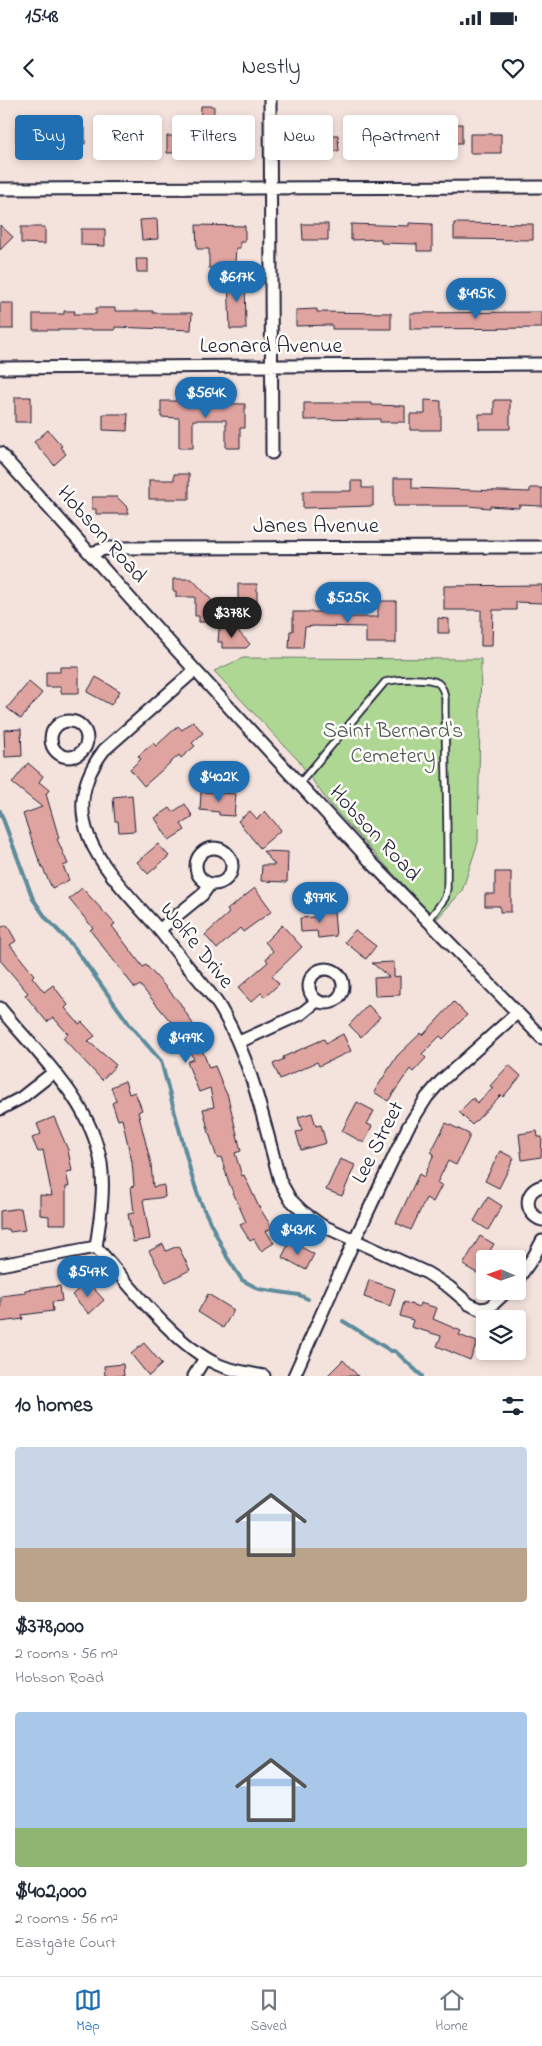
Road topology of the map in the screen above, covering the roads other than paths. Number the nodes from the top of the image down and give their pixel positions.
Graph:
1 (270, 100) edge
2 (542, 187) edge
3 (270, 188) junction
4 (0, 189) edge
5 (542, 364) edge
6 (271, 367) junction
7 (0, 368) edge
8 (0, 453) edge
9 (272, 454) dead end
10 (542, 547) edge
11 (90, 553) junction
12 (195, 670) junction
13 (83, 750) dead end
14 (96, 760) junction
15 (300, 783) junction
16 (210, 884) dead end
17 (428, 921) junction
18 (159, 930) junction
19 (317, 1001) dead end
20 (0, 1008) edge
21 (517, 1013) junction
22 (542, 1038) edge
23 (239, 1042) junction
24 (54, 1072) junction
25 (0, 1109) edge
26 (542, 1186) edge
27 (542, 1220) edge
28 (354, 1241) junction
29 (542, 1241) edge
30 (96, 1247) junction
31 (0, 1265) edge
32 (526, 1268) edge
33 (497, 1300) edge
34 (205, 1358) junction
35 (194, 1376) edge
36 (264, 1376) edge
37 (294, 1376) edge

1 - 3 street
2 - 3 street
3 - 4 street
3 - 6 street
5 - 6 street, Leonard Avenue
6 - 7 street, Leonard Avenue
6 - 9 street
8 - 11 street, Hobson Road
10 - 11 street, Janes Avenue
11 - 12 street, Hobson Road
12 - 14 street, Wolfe Drive
12 - 15 street, Hobson Road
13 - 14 street
14 - 18 street, Wolfe Drive
15 - 17 street, Hobson Road
15 - 17 lane
16 - 18 street
17 - 21 street, Hobson Road
18 - 23 street, Wolfe Drive
19 - 23 street
20 - 24 street
21 - 22 street, Hobson Road
21 - 28 street, Lee Street
23 - 28 street, Wolfe Drive
24 - 25 street
24 - 30 street
26 - 27 street
28 - 33 street, Wolfe Drive
28 - 37 street, Lee Street
29 - 32 street
30 - 31 street
30 - 34 street
34 - 35 street
34 - 36 street

